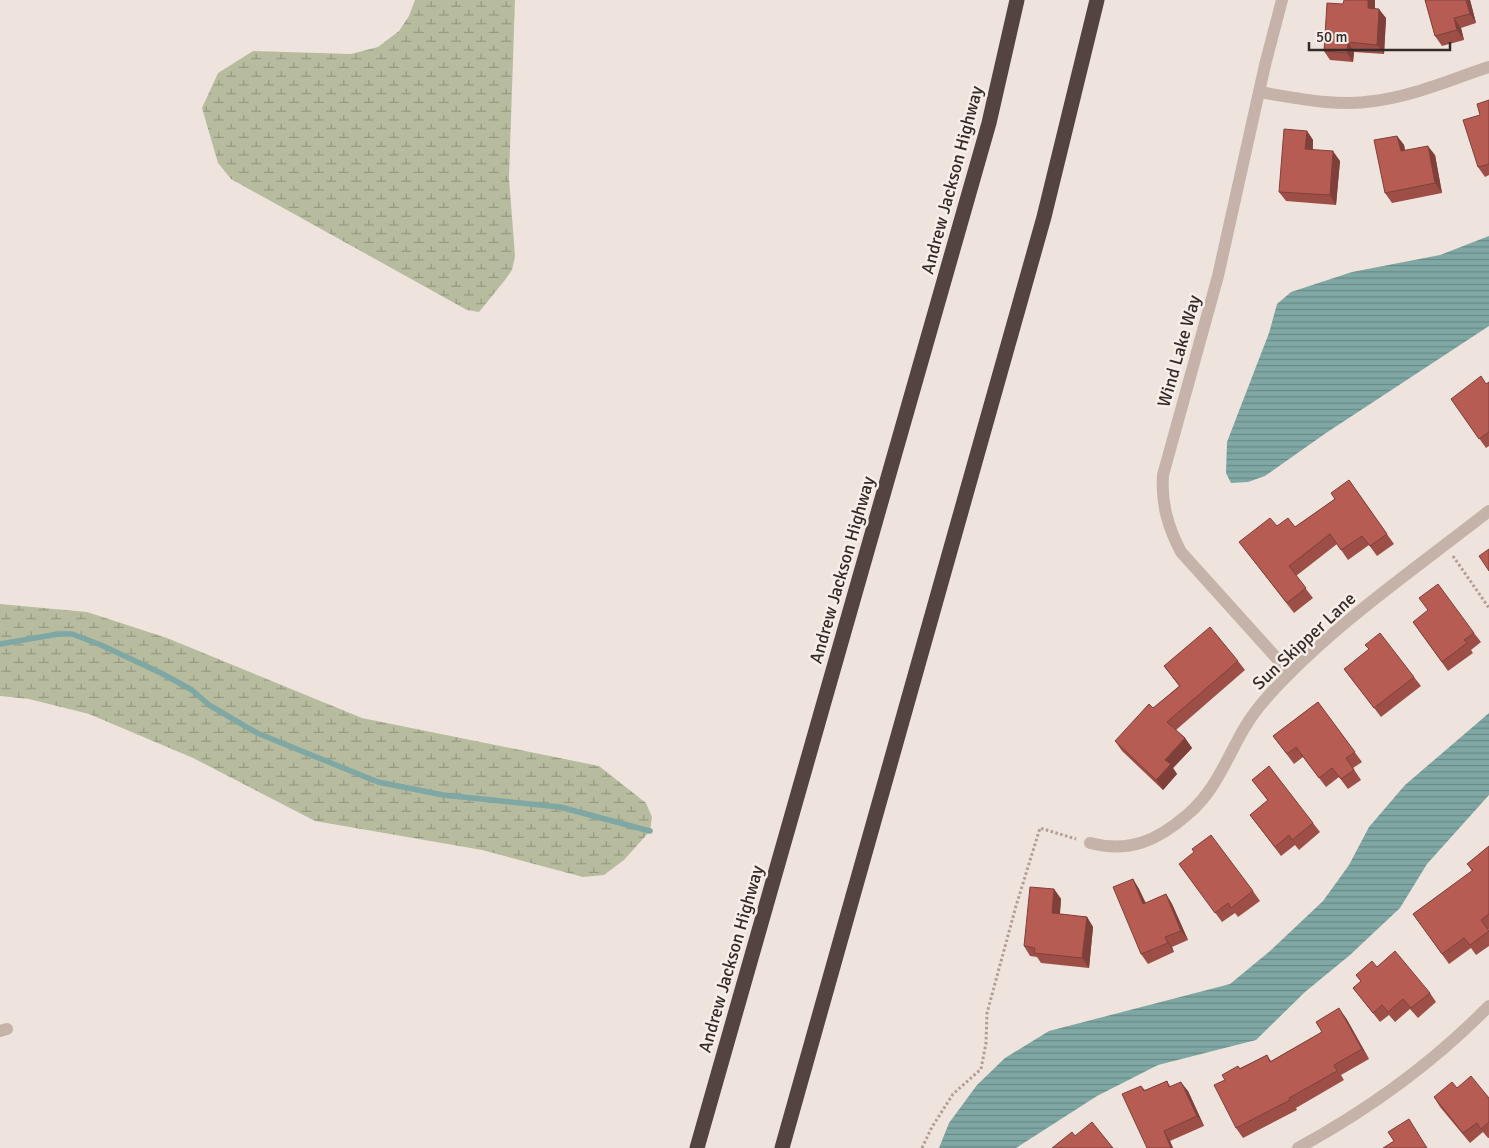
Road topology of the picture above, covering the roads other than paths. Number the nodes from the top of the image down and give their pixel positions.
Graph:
1 (1016, 0) edge
2 (1097, 0) edge
3 (1282, 0) edge
4 (1489, 66) edge
5 (1259, 92) junction
6 (1489, 512) edge
7 (1290, 673) junction
8 (1090, 843) road end
9 (1489, 1006) edge
10 (697, 1148) edge
11 (782, 1148) edge
12 (1298, 1148) edge

1 - 10 highway, Andrew Jackson Highway
2 - 11 highway
3 - 5 street, Wind Lake Way
4 - 5 street
5 - 7 street, Wind Lake Way
6 - 7 street, Sun Skipper Lane
7 - 8 street, Sun Skipper Lane
9 - 12 street

